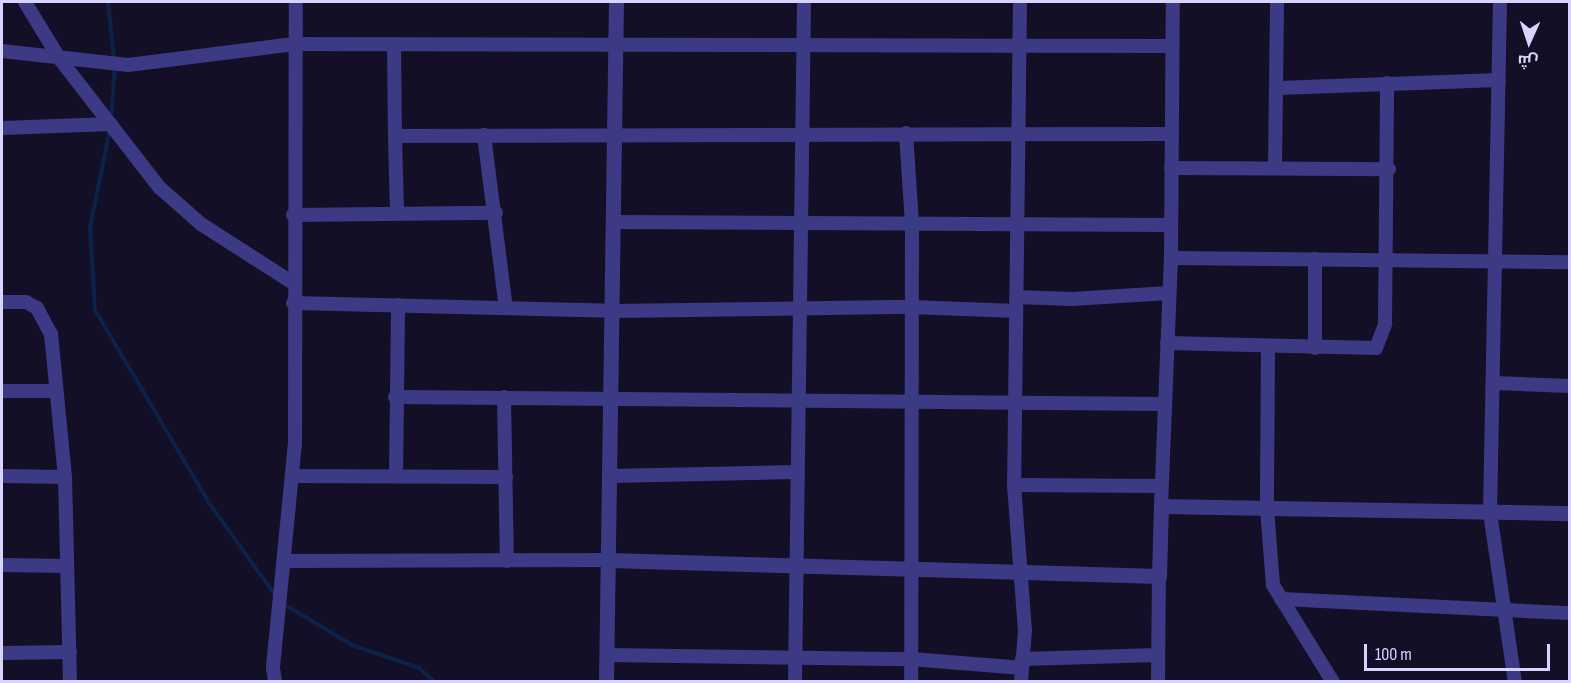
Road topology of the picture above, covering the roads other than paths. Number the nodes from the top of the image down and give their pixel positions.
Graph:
1 (25, 2) edge
2 (296, 2) edge
3 (616, 2) edge
4 (804, 2) edge
5 (1020, 2) edge
6 (1173, 2) edge
7 (1277, 2) edge
8 (1500, 2) edge
9 (804, 42) junction
10 (294, 44) junction
11 (1019, 44) junction
12 (394, 45) junction
13 (616, 46) junction
14 (1172, 46) junction
15 (2, 51) edge
16 (59, 58) junction
17 (1499, 80) junction
18 (1388, 83) junction
19 (1278, 88) junction
20 (111, 124) junction
21 (2, 128) edge
22 (803, 132) junction
23 (906, 133) junction
24 (1018, 134) junction
25 (1172, 134) junction
26 (484, 135) junction
27 (614, 135) junction
28 (395, 136) junction
29 (1171, 168) junction
30 (1275, 168) junction
31 (1389, 169) junction
32 (496, 213) junction
33 (397, 214) junction
34 (293, 215) junction
35 (802, 221) junction
36 (614, 222) junction
37 (912, 223) junction
38 (1017, 225) junction
39 (1171, 225) junction
40 (1171, 258) junction
41 (1315, 259) junction
42 (1387, 259) junction
43 (1498, 260) junction
44 (1569, 262) edge
45 (293, 283) junction
46 (1169, 293) junction
47 (1016, 297) junction
48 (2, 302) edge
49 (293, 303) junction
50 (398, 305) junction
51 (911, 307) junction
52 (506, 308) junction
53 (612, 311) junction
54 (802, 311) junction
55 (1016, 311) junction
56 (1167, 343) junction
57 (1268, 348) junction
58 (1315, 348) junction
59 (1494, 383) junction
60 (1569, 386) edge
61 (2, 391) edge
62 (56, 391) junction
63 (395, 397) junction
64 (504, 398) junction
65 (611, 398) junction
66 (800, 399) junction
67 (911, 400) junction
68 (1015, 400) junction
69 (1165, 404) junction
70 (798, 472) junction
71 (2, 476) edge
72 (292, 476) junction
73 (396, 476) junction
74 (610, 476) junction
75 (65, 477) junction
76 (506, 477) junction
77 (1014, 484) junction
78 (1161, 486) junction
79 (1161, 506) junction
80 (1268, 509) junction
81 (1490, 513) junction
82 (1569, 513) edge
83 (608, 560) junction
84 (286, 561) junction
85 (507, 561) junction
86 (2, 565) edge
87 (67, 566) junction
88 (800, 566) junction
89 (912, 572) junction
90 (1020, 572) junction
91 (1159, 576) junction
92 (1281, 599) junction
93 (1501, 608) junction
94 (1569, 612) edge
95 (70, 652) junction
96 (2, 653) edge
97 (607, 655) junction
98 (1158, 655) junction
99 (796, 656) junction
100 (911, 659) junction
101 (1022, 669) edge
102 (70, 681) edge
103 (275, 681) edge
104 (606, 681) edge
105 (795, 681) edge
106 (910, 681) edge
107 (1158, 681) edge
108 (1332, 681) edge
109 (1515, 681) edge

1 - 16 street
2 - 10 street
3 - 13 street
4 - 9 street
5 - 11 street
6 - 14 street
7 - 19 street
8 - 17 street
9 - 11 street
9 - 13 street
9 - 22 street
10 - 12 street
10 - 16 street
10 - 34 street
11 - 14 street
11 - 24 street
12 - 13 street
12 - 28 street
13 - 27 street
14 - 25 street
15 - 16 street
16 - 20 street
17 - 18 street
17 - 43 street
18 - 19 street
18 - 31 street
19 - 30 street
20 - 21 street
20 - 45 street
22 - 23 street
22 - 27 street
22 - 35 street
23 - 24 street
23 - 37 street
24 - 25 street
24 - 38 street
25 - 29 street
26 - 27 street
26 - 28 street
26 - 32 street
27 - 36 street
28 - 33 street
29 - 30 street
29 - 39 street
30 - 31 street
31 - 42 street
32 - 33 street
32 - 52 street
33 - 34 street
34 - 45 street
35 - 36 street
35 - 37 street
35 - 54 street
36 - 53 street
37 - 38 street
37 - 51 street
38 - 39 street
38 - 47 street
39 - 40 street
40 - 41 street
40 - 46 street
41 - 42 street
41 - 58 street
42 - 43 street
42 - 58 street
43 - 44 street
43 - 59 street
45 - 49 street
46 - 47 street
46 - 56 street
47 - 55 street
48 - 62 street
49 - 50 street
49 - 72 street
50 - 52 street
50 - 63 street
51 - 54 street
51 - 55 street
51 - 67 street
52 - 53 street
53 - 54 street
53 - 65 street
54 - 66 street
55 - 68 street
56 - 57 street
56 - 69 street
57 - 58 street
57 - 80 street
59 - 60 street
59 - 81 street
61 - 62 street
62 - 75 street
63 - 64 street
63 - 73 street
64 - 65 street
64 - 76 street
65 - 66 street
65 - 74 street
66 - 67 street
66 - 70 street
67 - 68 street
67 - 89 street
68 - 69 street
68 - 77 street
69 - 78 street
70 - 74 street
70 - 88 street
71 - 75 street
72 - 73 street
72 - 84 street
73 - 76 street
74 - 83 street
75 - 87 street
76 - 85 street
77 - 78 street
77 - 90 street
78 - 79 street
79 - 80 street
79 - 91 street
80 - 81 street
80 - 92 street
81 - 82 street
81 - 93 street
83 - 85 street
83 - 88 street
83 - 97 street
84 - 85 street
84 - 103 street
86 - 87 street
87 - 95 street
88 - 89 street
88 - 99 street
89 - 90 street
89 - 100 street
90 - 91 street
90 - 101 street
91 - 98 street
92 - 93 street
92 - 108 street
93 - 94 street
93 - 109 street
95 - 96 street
95 - 102 street
97 - 99 street
97 - 104 street
98 - 101 street
98 - 107 street
99 - 100 street
99 - 105 street
100 - 101 street
100 - 106 street

